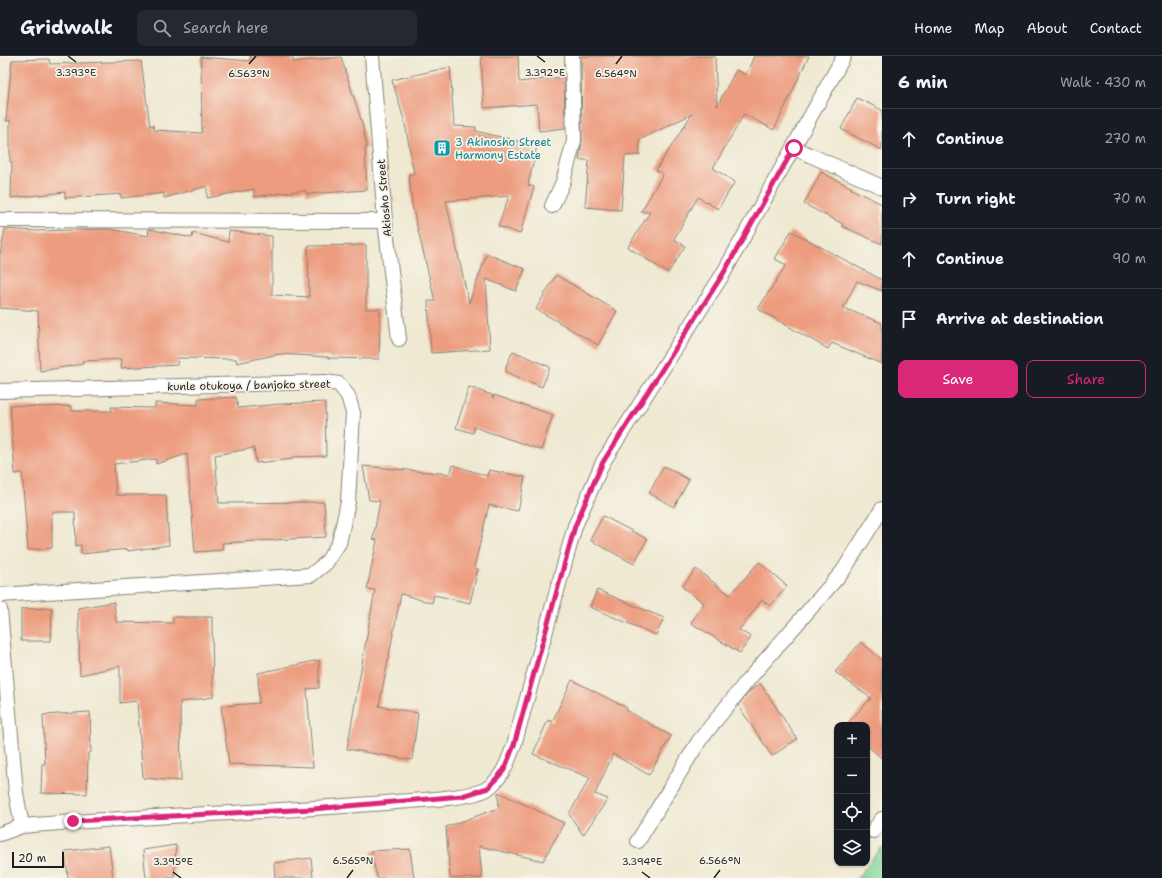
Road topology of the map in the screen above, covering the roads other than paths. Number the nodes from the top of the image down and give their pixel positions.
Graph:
1 (372, 56) edge
2 (572, 56) edge
3 (844, 56) edge
4 (794, 148) junction
5 (882, 187) edge
6 (552, 206) dead end
7 (0, 220) edge
8 (385, 221) junction
9 (399, 339) dead end
10 (0, 392) edge
11 (882, 509) edge
12 (0, 595) edge
13 (0, 609) edge
14 (882, 819) edge
15 (22, 826) junction
16 (873, 832) dead end
17 (0, 834) edge
18 (638, 841) dead end

1 - 8 street, Akiosho Street
2 - 6 street
3 - 4 street
4 - 5 street
4 - 15 street
7 - 8 street
8 - 9 street, Akiosho Street
10 - 12 street, kunle otukoya / banjoko street
11 - 18 street
13 - 15 street
14 - 16 street
15 - 17 street

